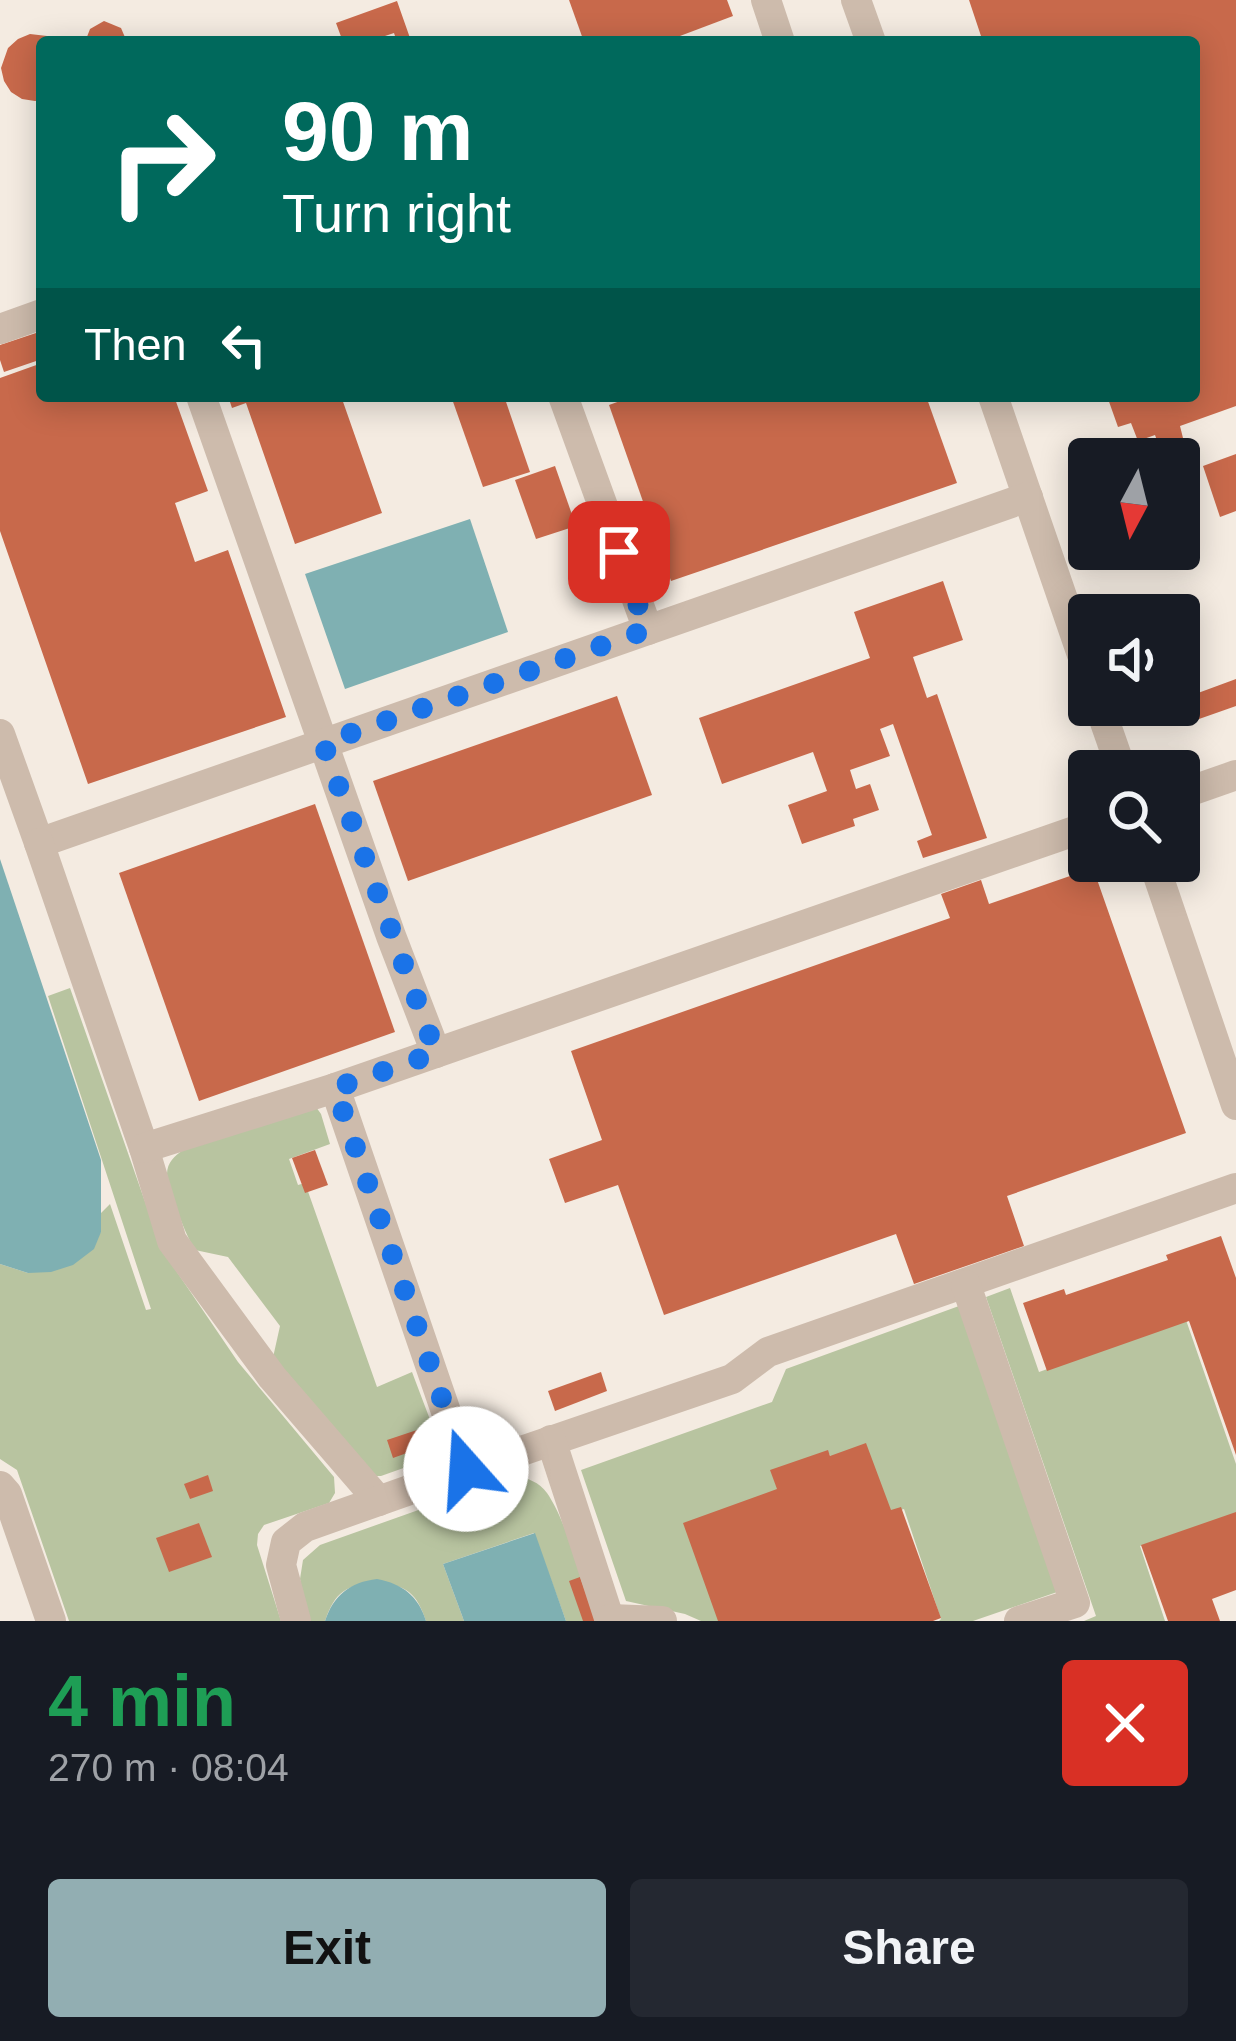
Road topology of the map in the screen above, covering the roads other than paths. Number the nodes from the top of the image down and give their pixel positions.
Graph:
1 (766, 0) edge
2 (856, 0) edge
3 (778, 36) edge
4 (861, 36) edge
5 (36, 316) edge
6 (0, 329) edge
7 (203, 402) edge
8 (564, 402) edge
9 (995, 402) edge
10 (1028, 497) junction
11 (1068, 614) edge
12 (647, 630) junction
13 (0, 734) edge
14 (323, 743) junction
15 (1236, 775) edge
16 (1200, 788) edge
17 (1068, 833) edge
18 (39, 843) junction
19 (1160, 882) edge
20 (436, 1053) junction
21 (335, 1088) junction
22 (1236, 1105) edge
23 (144, 1148) junction
24 (1236, 1188) edge
25 (966, 1285) junction
26 (551, 1440) junction
27 (466, 1469) junction
28 (0, 1486) edge
29 (379, 1501) junction
30 (610, 1620) edge
31 (51, 1621) edge
32 (296, 1621) edge
33 (662, 1621) edge
34 (1019, 1621) edge

1 - 3 street
2 - 4 street
5 - 6 street
7 - 14 street
8 - 12 street
9 - 10 street
10 - 11 street
10 - 12 street
12 - 14 street
13 - 18 street
14 - 18 street
14 - 20 street
15 - 16 street
17 - 20 street
18 - 23 street
19 - 22 street
20 - 21 street
21 - 23 street
21 - 27 street
23 - 29 street
24 - 25 street
25 - 26 street
25 - 34 street
26 - 27 street
26 - 30 street
27 - 29 street
28 - 31 street
29 - 32 street
30 - 33 street

